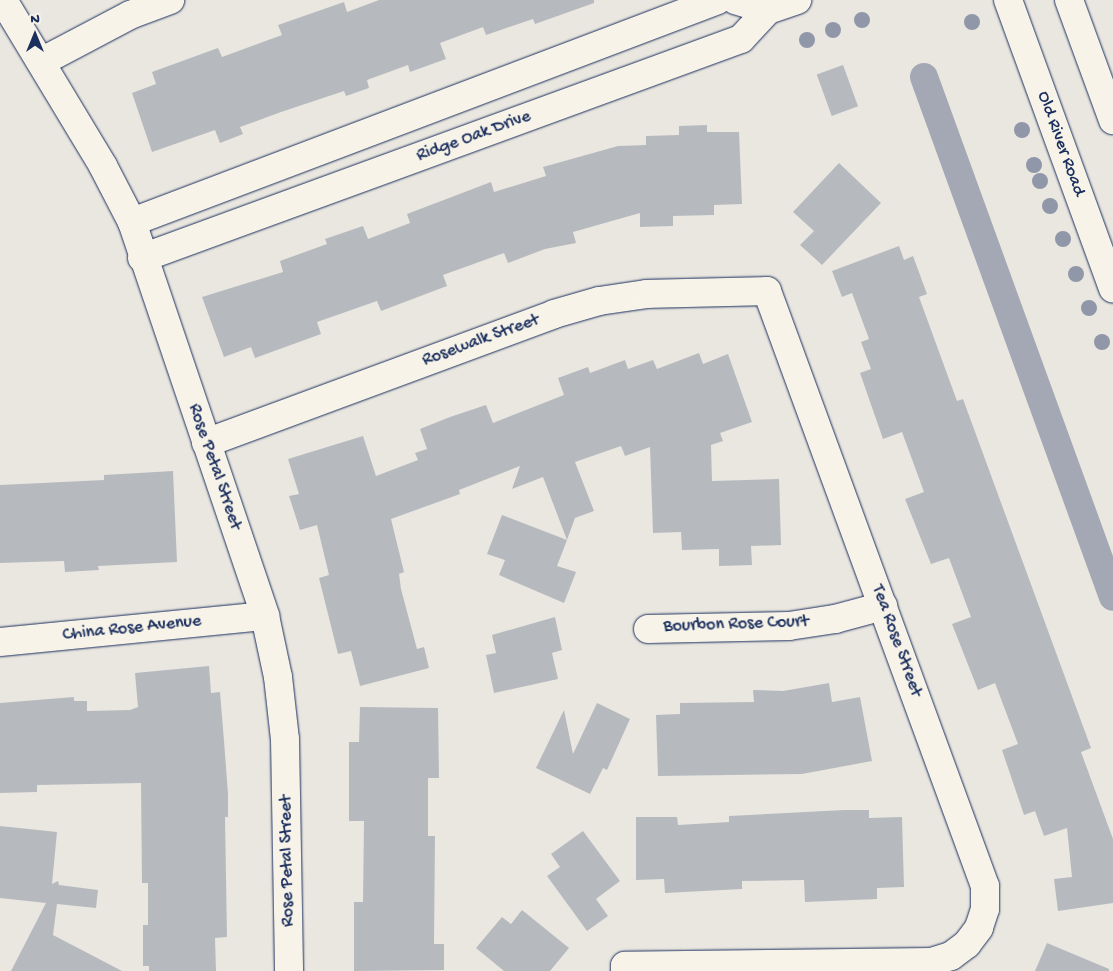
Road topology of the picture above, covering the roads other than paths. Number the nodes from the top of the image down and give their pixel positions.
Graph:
1 (3, 0) edge
2 (170, 0) edge
3 (718, 0) edge
4 (735, 0) edge
5 (796, 0) edge
6 (1008, 0) edge
7 (1069, 0) edge
8 (768, 10) junction
9 (41, 62) junction
10 (1113, 120) edge
11 (132, 222) junction
12 (142, 258) junction
13 (1113, 289) edge
14 (767, 291) joint
15 (206, 443) junction
16 (883, 606) junction
17 (265, 616) junction
18 (648, 629) dead end
19 (0, 642) edge
20 (625, 968) edge
21 (289, 971) edge

1 - 9 street, Rose Petal Street
2 - 9 street
3 - 11 street
4 - 8 street
5 - 8 street, Ridge Oak Drive
6 - 13 street, Old River Road
7 - 10 street
8 - 12 street, Ridge Oak Drive
9 - 11 street, Rose Petal Street
11 - 12 street, Rose Petal Street
12 - 15 street, Rose Petal Street
14 - 15 street, Rosewalk Street
14 - 16 street, Tea Rose Street
15 - 17 street, Rose Petal Street
16 - 18 street, Bourbon Rose Court
16 - 20 street, Tea Rose Street
17 - 19 street, China Rose Avenue
17 - 21 street, Rose Petal Street

